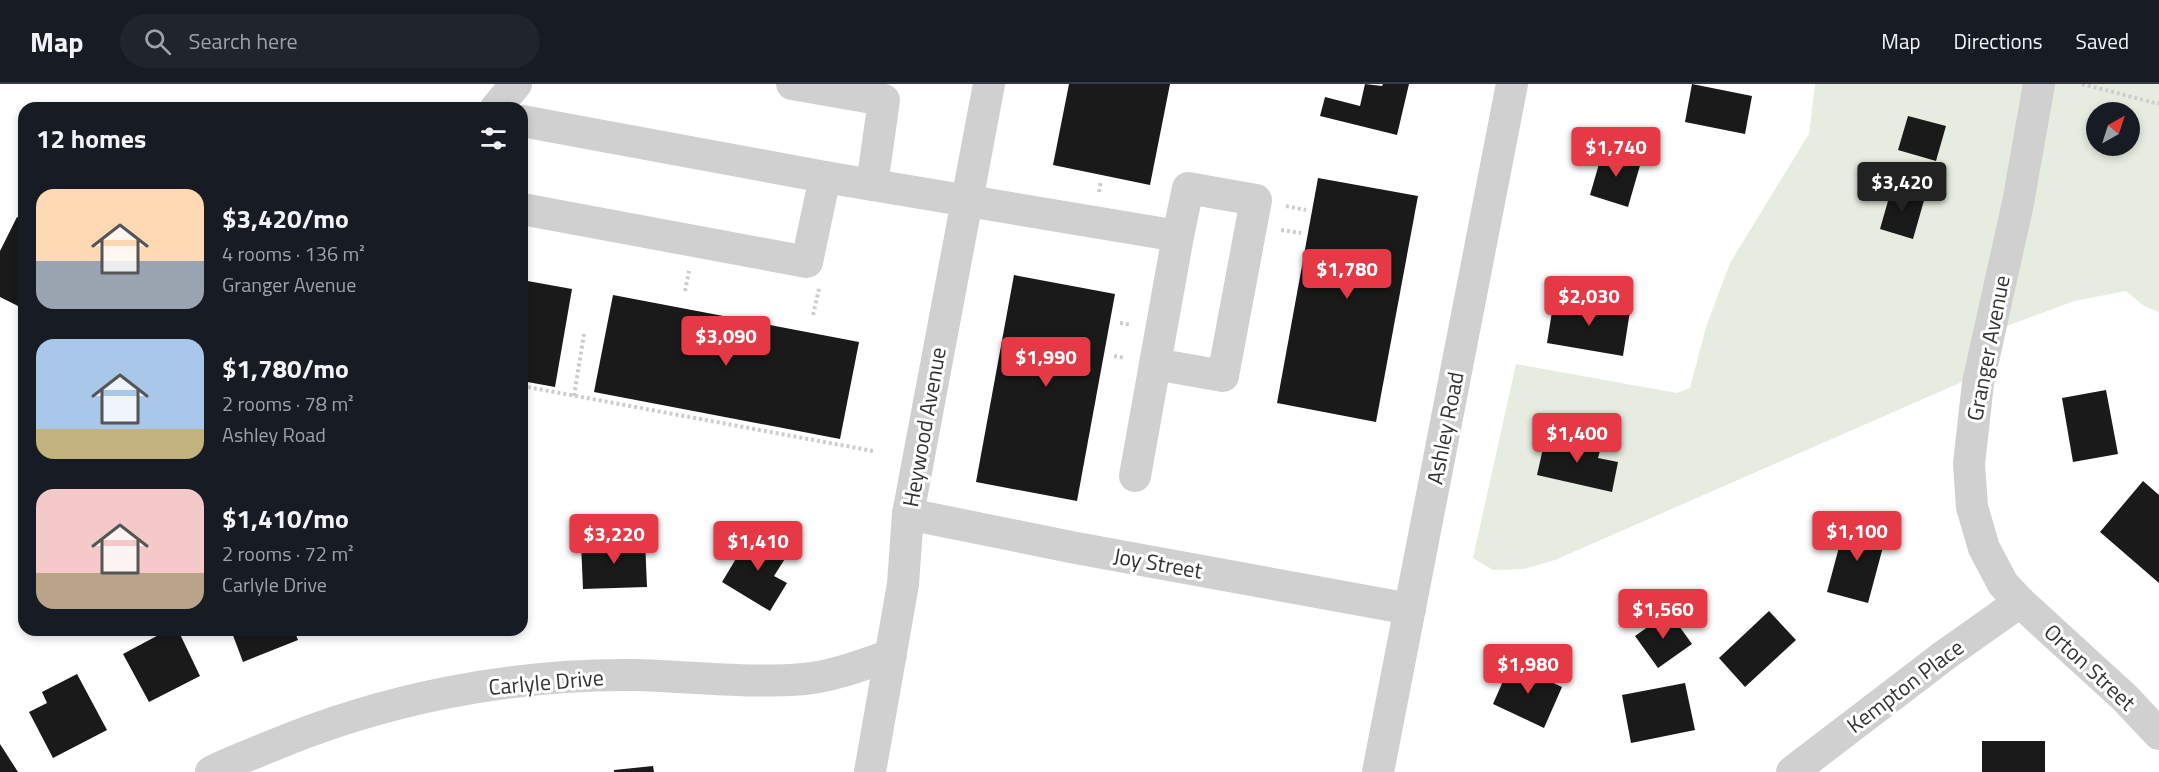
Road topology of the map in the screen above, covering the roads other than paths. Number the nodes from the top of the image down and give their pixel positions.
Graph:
1 (516, 84) edge
2 (792, 84) edge
3 (989, 84) edge
4 (1512, 84) edge
5 (2035, 85) edge
6 (501, 102) edge
7 (528, 122) edge
8 (825, 177) junction
9 (872, 185) junction
10 (966, 199) junction
11 (528, 210) edge
12 (1178, 236) junction
13 (1155, 364) junction
14 (1136, 476) dead end
15 (908, 514) junction
16 (2019, 603) junction
17 (1410, 609) junction
18 (891, 655) junction
19 (2159, 734) edge
20 (211, 772) edge
21 (870, 772) edge
22 (1378, 772) edge
23 (1792, 772) edge

1 - 6 street
2 - 9 street
3 - 10 street, Heywood Avenue
4 - 17 street, Ashley Road
5 - 16 street, Granger Avenue
7 - 8 street
8 - 9 street
8 - 11 street
9 - 10 street
10 - 12 street
10 - 15 street, Heywood Avenue
12 - 13 street
12 - 13 street
13 - 14 street
15 - 17 street, Joy Street
15 - 18 street, Heywood Avenue
16 - 19 street, Orton Street
16 - 23 street, Kempton Place
17 - 22 street, Ashley Road
18 - 20 street, Carlyle Drive
18 - 21 street, Heywood Avenue

